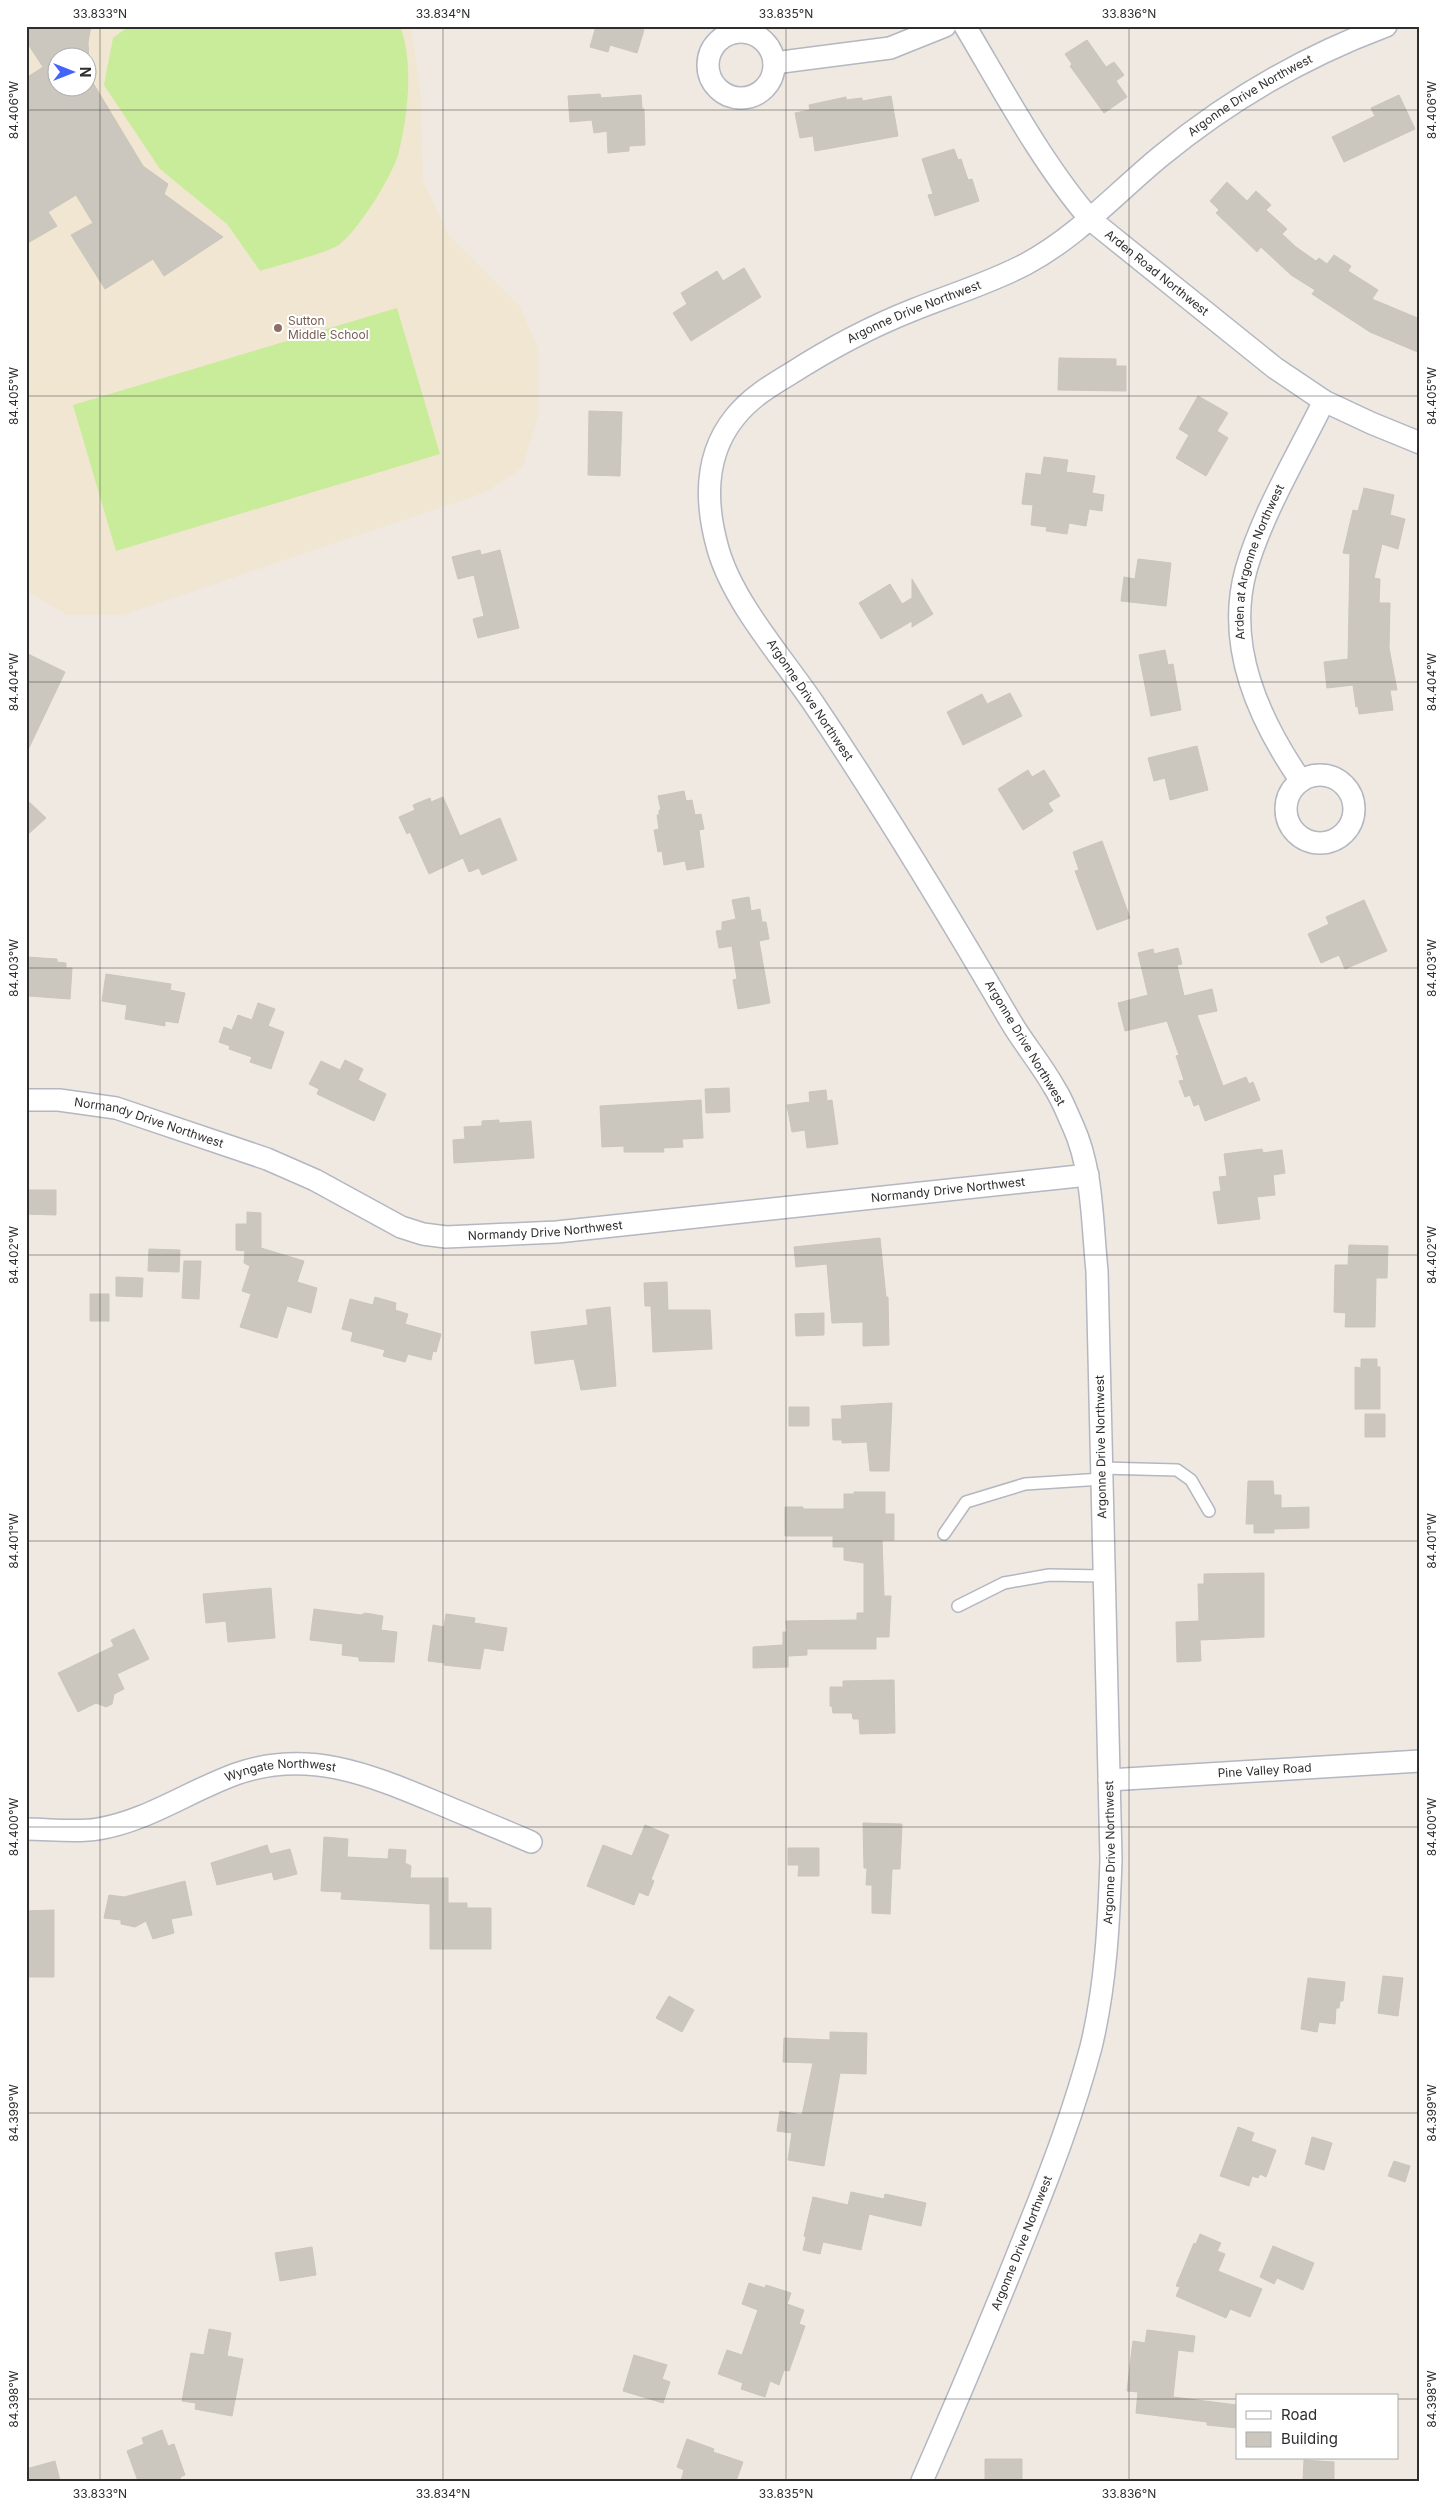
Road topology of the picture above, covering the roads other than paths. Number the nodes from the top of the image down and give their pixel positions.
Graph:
1 (944, 26) edge
2 (965, 26) edge
3 (1386, 26) edge
4 (774, 63) dead end
5 (1091, 220) junction
6 (1324, 401) junction
7 (1420, 443) edge
8 (1301, 780) dead end
9 (26, 1100) edge
10 (1088, 1175) junction
11 (1102, 1474) junction
12 (1209, 1512) dead end
13 (944, 1534) dead end
14 (1104, 1576) junction
15 (958, 1606) dead end
16 (1420, 1761) edge
17 (1109, 1780) junction
18 (26, 1829) edge
19 (532, 1842) dead end
20 (922, 2481) edge

1 - 4 street
2 - 5 street, Arden Road Northwest
3 - 5 street, Argonne Drive Northwest
5 - 6 street, Arden Road Northwest
5 - 10 street, Argonne Drive Northwest
6 - 7 street, Arden Road Northwest
6 - 8 street, Arden at Argonne Northwest
9 - 10 street, Normandy Drive Northwest
10 - 11 street, Argonne Drive Northwest
11 - 12 lane
11 - 13 lane
11 - 14 street, Argonne Drive Northwest
14 - 15 lane
14 - 17 street, Argonne Drive Northwest
16 - 17 street, Pine Valley Road
17 - 20 street, Argonne Drive Northwest
18 - 19 street, Wyngate Northwest

